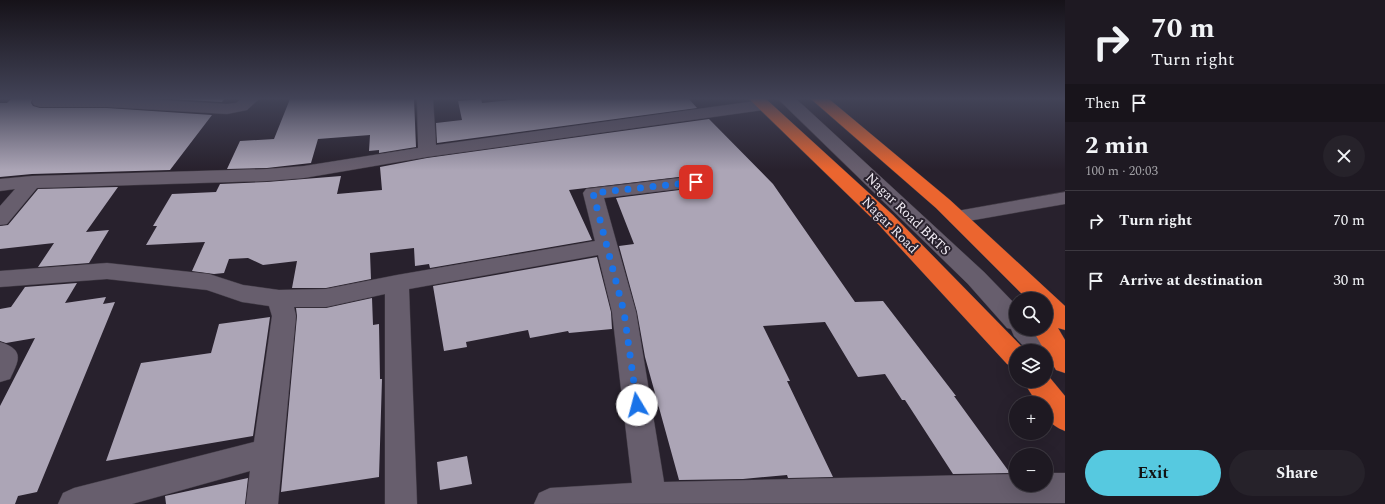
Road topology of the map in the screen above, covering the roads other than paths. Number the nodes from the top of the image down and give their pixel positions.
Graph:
1 (426, 123) edge
2 (623, 123) edge
3 (782, 123) edge
4 (813, 123) edge
5 (847, 123) edge
6 (427, 152) junction
7 (32, 182) junction
8 (696, 182) dead end
9 (0, 185) edge
10 (1065, 198) edge
11 (957, 217) junction
12 (0, 219) edge
13 (607, 246) junction
14 (0, 280) edge
15 (397, 283) junction
16 (1027, 290) edge
17 (279, 299) junction
18 (1053, 310) edge
19 (1009, 313) edge
20 (1065, 321) edge
21 (1030, 336) edge
22 (1049, 336) edge
23 (1037, 344) edge
24 (1009, 350) edge
25 (0, 352) edge
26 (1053, 361) edge
27 (1065, 362) edge
28 (0, 371) edge
29 (1065, 374) edge
30 (1042, 388) edge
31 (1065, 418) edge
32 (269, 452) junction
33 (1065, 488) edge
34 (651, 501) edge
35 (74, 504) edge
36 (262, 504) edge
37 (401, 504) edge
38 (550, 504) edge

1 - 6 street
2 - 6 street
3 - 24 highway, Nagar Road
4 - 19 street, Nagar Road BRTS
5 - 11 highway
6 - 7 street
7 - 9 street
7 - 12 street
8 - 13 street
10 - 11 street
11 - 16 highway
13 - 15 street
13 - 34 street
14 - 17 street
15 - 17 street
15 - 37 street
17 - 32 street
18 - 20 highway
21 - 23 street
22 - 27 highway
25 - 28 street
26 - 29 street
30 - 31 highway
32 - 35 street
32 - 36 street
33 - 34 street
34 - 38 street

